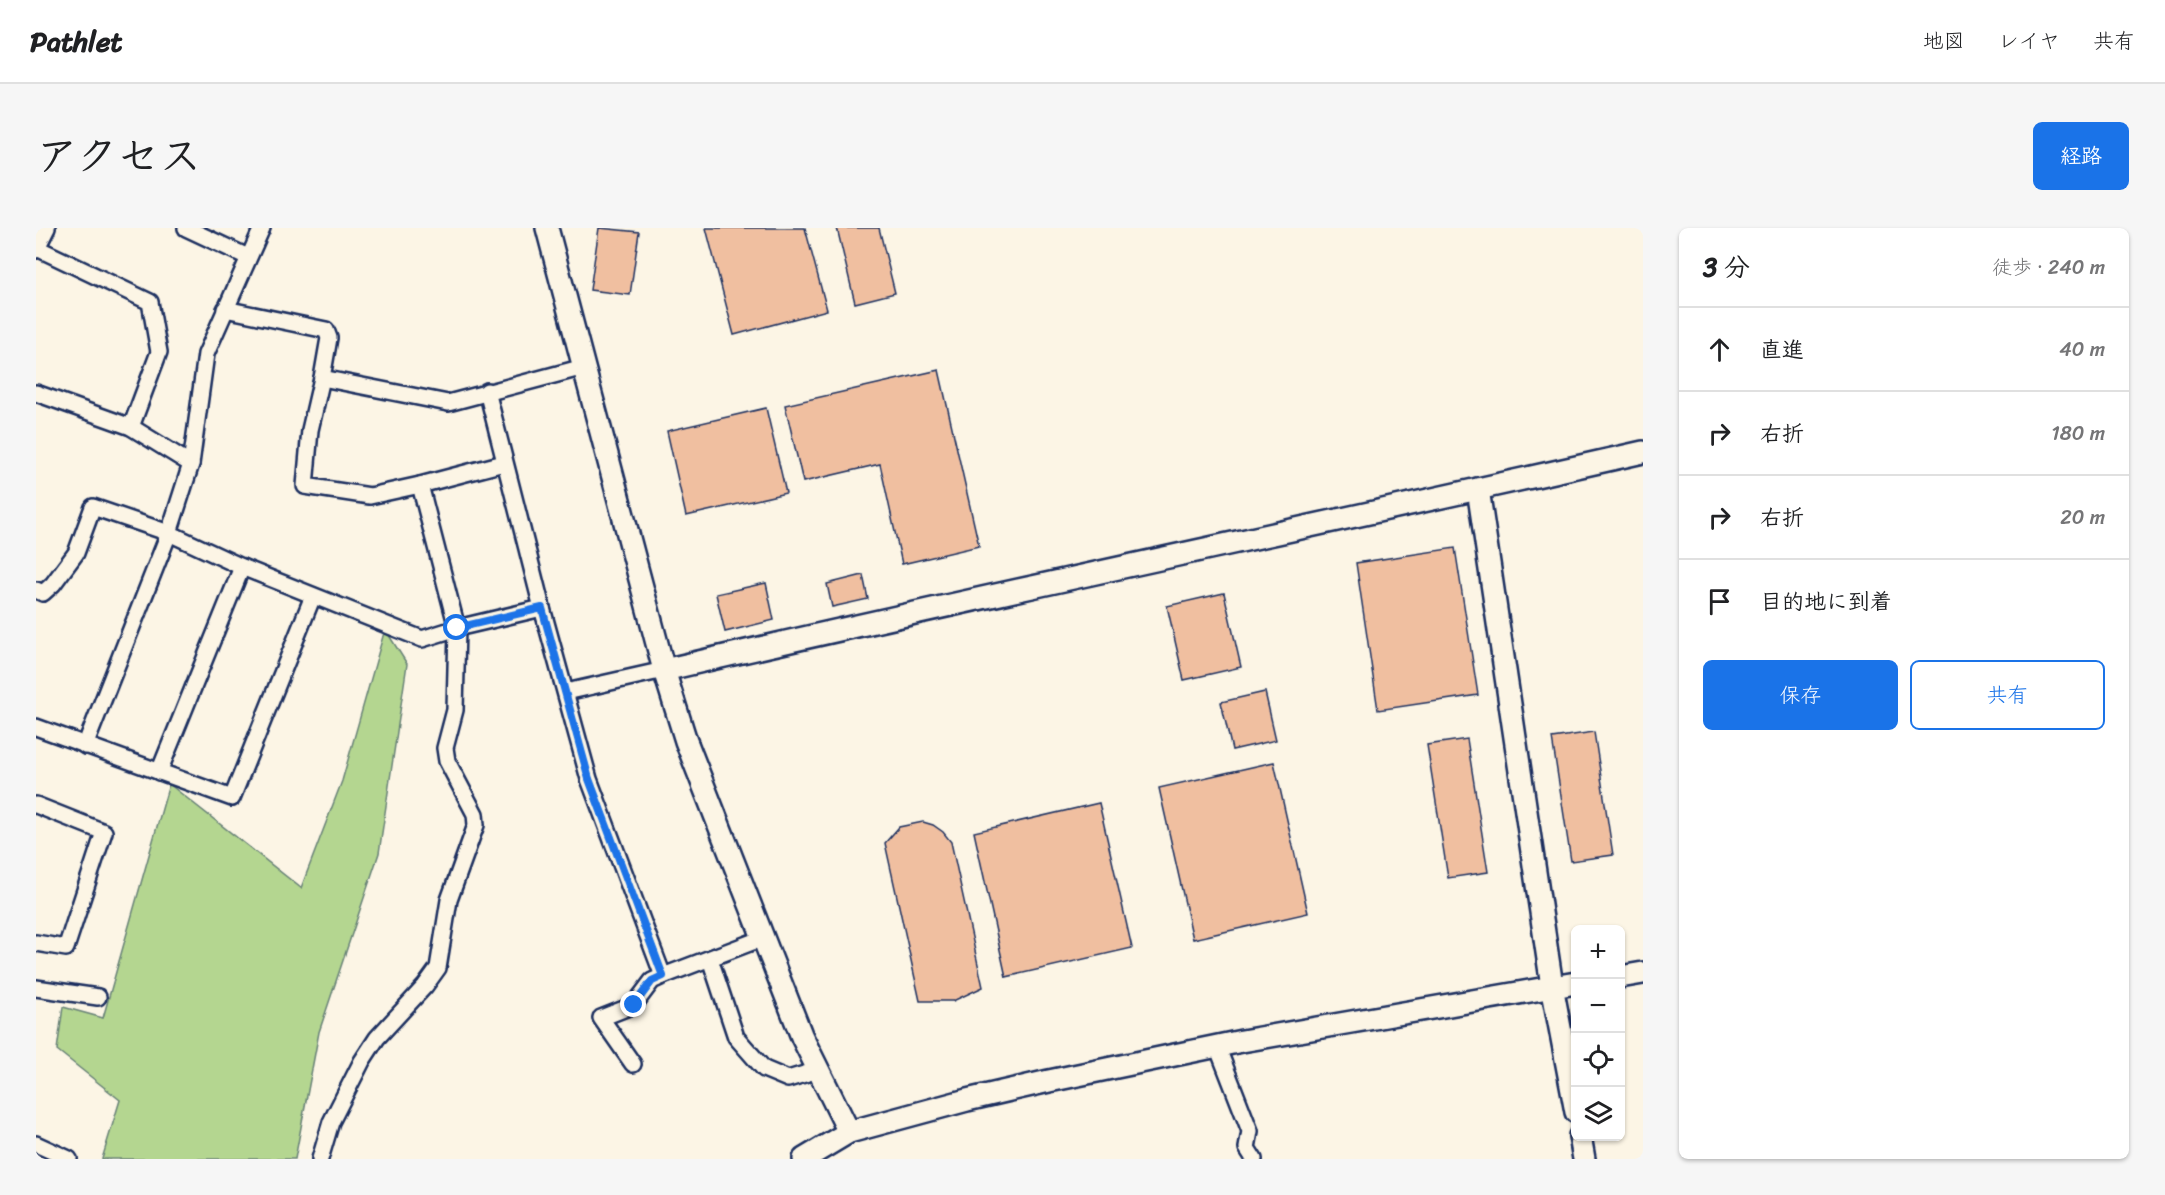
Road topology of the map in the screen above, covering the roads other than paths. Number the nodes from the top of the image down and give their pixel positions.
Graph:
1 (47, 228) edge
2 (186, 228) edge
3 (262, 228) edge
4 (548, 228) edge
5 (37, 249) edge
6 (248, 256) junction
7 (225, 309) junction
8 (584, 367) junction
9 (322, 378) junction
10 (488, 392) junction
11 (36, 393) edge
12 (131, 427) junction
13 (1643, 452) edge
14 (504, 463) junction
15 (191, 464) junction
16 (420, 485) junction
17 (1478, 489) junction
18 (169, 533) junction
19 (242, 567) junction
20 (36, 590) edge
21 (313, 596) junction
22 (542, 608) junction
23 (457, 628) junction
24 (664, 670) junction
25 (566, 692) junction
26 (36, 727) edge
27 (85, 746) junction
28 (159, 772) junction
29 (36, 805) edge
30 (763, 938) junction
31 (36, 944) edge
32 (710, 959) junction
33 (1643, 973) edge
34 (1625, 975) edge
35 (663, 976) junction
36 (1571, 984) edge
37 (1552, 986) junction
38 (36, 988) edge
39 (98, 997) dead end
40 (1217, 1046) junction
41 (633, 1064) dead end
42 (818, 1070) junction
43 (1571, 1090) edge
44 (849, 1132) junction
45 (1581, 1141) edge
46 (36, 1144) edge
47 (806, 1158) edge
48 (69, 1159) edge
49 (320, 1159) edge
50 (1254, 1159) edge
51 (1584, 1159) edge

1 - 5 street
2 - 6 street
3 - 6 street
4 - 8 street
5 - 12 street
6 - 7 street
7 - 9 street
7 - 15 street
8 - 10 street
8 - 24 street
9 - 10 street
9 - 16 street
10 - 14 street
11 - 12 street
12 - 15 street
13 - 17 street
14 - 16 street
14 - 22 street
15 - 18 street
16 - 23 street
17 - 24 street
17 - 37 street
18 - 19 street
18 - 20 street
18 - 27 street
19 - 21 street
19 - 28 street
21 - 23 street
21 - 28 street
22 - 23 street
22 - 25 street
23 - 49 street
24 - 25 street
24 - 30 street
25 - 35 street
26 - 27 street
27 - 28 street
29 - 31 street
30 - 32 street
30 - 42 street
32 - 35 street
32 - 42 street
33 - 34 street
35 - 41 street
36 - 37 street
37 - 40 street
37 - 43 street
38 - 39 street
40 - 44 street
40 - 50 street
42 - 44 street
44 - 47 street
45 - 51 street
46 - 48 street

